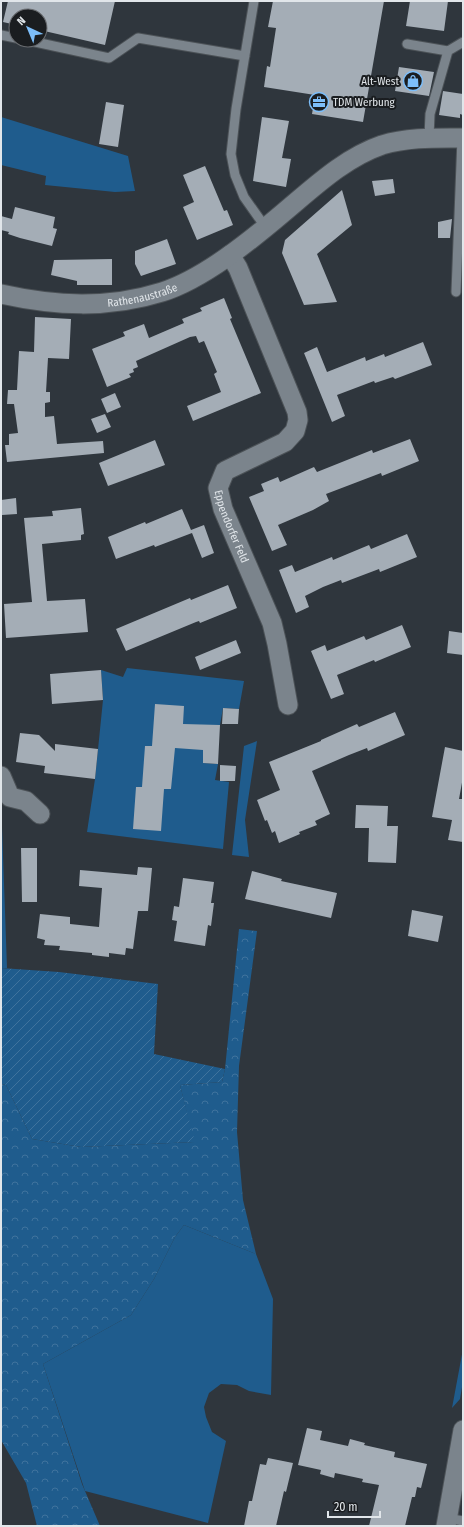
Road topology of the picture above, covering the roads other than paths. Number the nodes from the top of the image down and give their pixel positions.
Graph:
1 (254, 1) edge
2 (463, 42) edge
3 (407, 44) dead end
4 (48, 45) edge
5 (448, 51) junction
6 (245, 56) junction
7 (429, 137) junction
8 (463, 138) edge
9 (266, 228) junction
10 (230, 255) junction
11 (456, 292) dead end
12 (1, 295) edge
13 (288, 705) dead end
14 (1, 776) edge
15 (40, 814) dead end
16 (463, 1430) edge
17 (452, 1522) edge

1 - 6 lane
2 - 5 lane
3 - 5 lane
4 - 6 lane
5 - 7 lane
6 - 9 lane
7 - 8 street, Rathenaustraße
7 - 9 street, Rathenaustraße
8 - 11 lane, Rathenaustraße
9 - 10 street, Rathenaustraße
10 - 12 street, Rathenaustraße
10 - 13 street, Eppendorfer Feld
14 - 15 street
16 - 17 street

